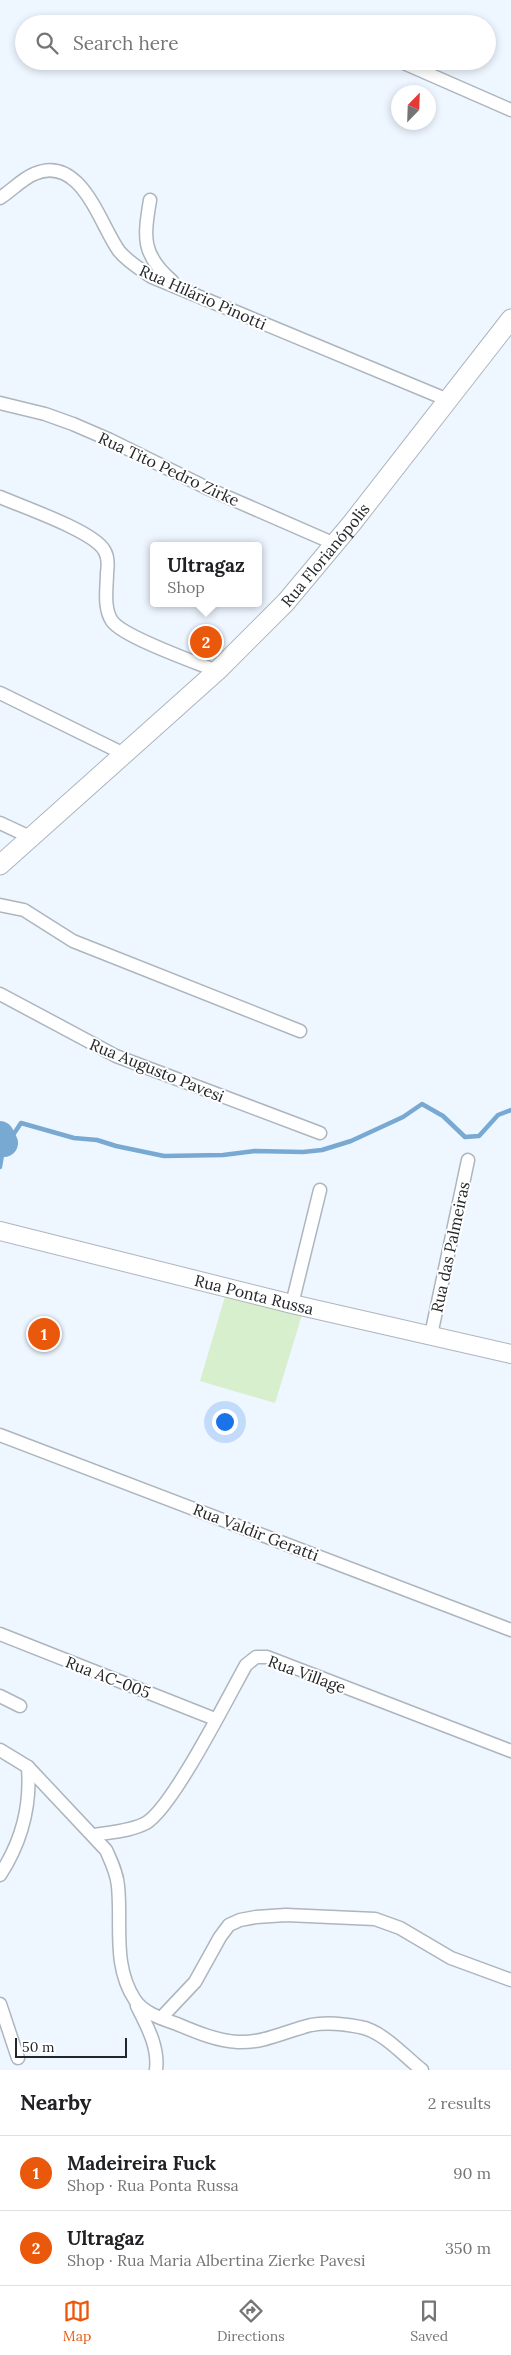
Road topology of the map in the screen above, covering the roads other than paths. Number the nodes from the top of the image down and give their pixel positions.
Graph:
1 (420, 70) edge
2 (511, 110) edge
3 (0, 198) edge
4 (150, 200) dead end
5 (183, 291) junction
6 (511, 319) edge
7 (448, 400) junction
8 (0, 403) edge
9 (0, 497) edge
10 (335, 544) junction
11 (217, 671) junction
12 (0, 693) edge
13 (124, 754) junction
14 (0, 823) edge
15 (30, 837) junction
16 (0, 865) edge
17 (0, 905) edge
18 (0, 994) edge
19 (300, 1031) dead end
20 (320, 1133) dead end
21 (468, 1160) dead end
22 (320, 1190) dead end
23 (0, 1231) edge
24 (292, 1304) junction
25 (431, 1335) junction
26 (511, 1354) edge
27 (0, 1435) edge
28 (511, 1630) edge
29 (0, 1634) edge
30 (0, 1696) edge
31 (20, 1706) dead end
32 (215, 1719) junction
33 (0, 1750) edge
34 (511, 1751) edge
35 (28, 1767) junction
36 (94, 1835) junction
37 (0, 1875) edge
38 (511, 1980) edge
39 (135, 2001) junction
40 (0, 2004) edge
41 (161, 2018) junction
42 (18, 2058) dead end
43 (156, 2070) edge
44 (422, 2070) edge

1 - 2 street
3 - 5 street, Rua Hilário Pinotti
4 - 5 street
5 - 7 street, Rua Hilário Pinotti
6 - 7 main road, Rua Florianópolis
7 - 10 main road, Rua Florianópolis
8 - 10 street, Rua Tito Pedro Zirke
9 - 11 street
10 - 11 main road, Rua Florianópolis
11 - 13 main road, Rua Florianópolis
12 - 13 street
13 - 15 main road, Rua Florianópolis
14 - 15 street
15 - 16 main road, Rua Florianópolis
17 - 19 street
18 - 20 street, Rua Augusto Pavesi
21 - 25 street, Rua das Palmeiras
22 - 24 street
23 - 24 street, Rua Ponta Russa
24 - 25 street, Rua Ponta Russa
25 - 26 street, Rua Ponta Russa
27 - 28 street, Rua Valdir Geratti
29 - 32 street, Rua AC-005
30 - 31 street
32 - 34 street, Rua Village
32 - 36 street, Rua Village
33 - 35 street
35 - 36 street
35 - 37 street
36 - 39 street
38 - 41 street
39 - 41 street
39 - 43 street
40 - 42 street
41 - 44 street

